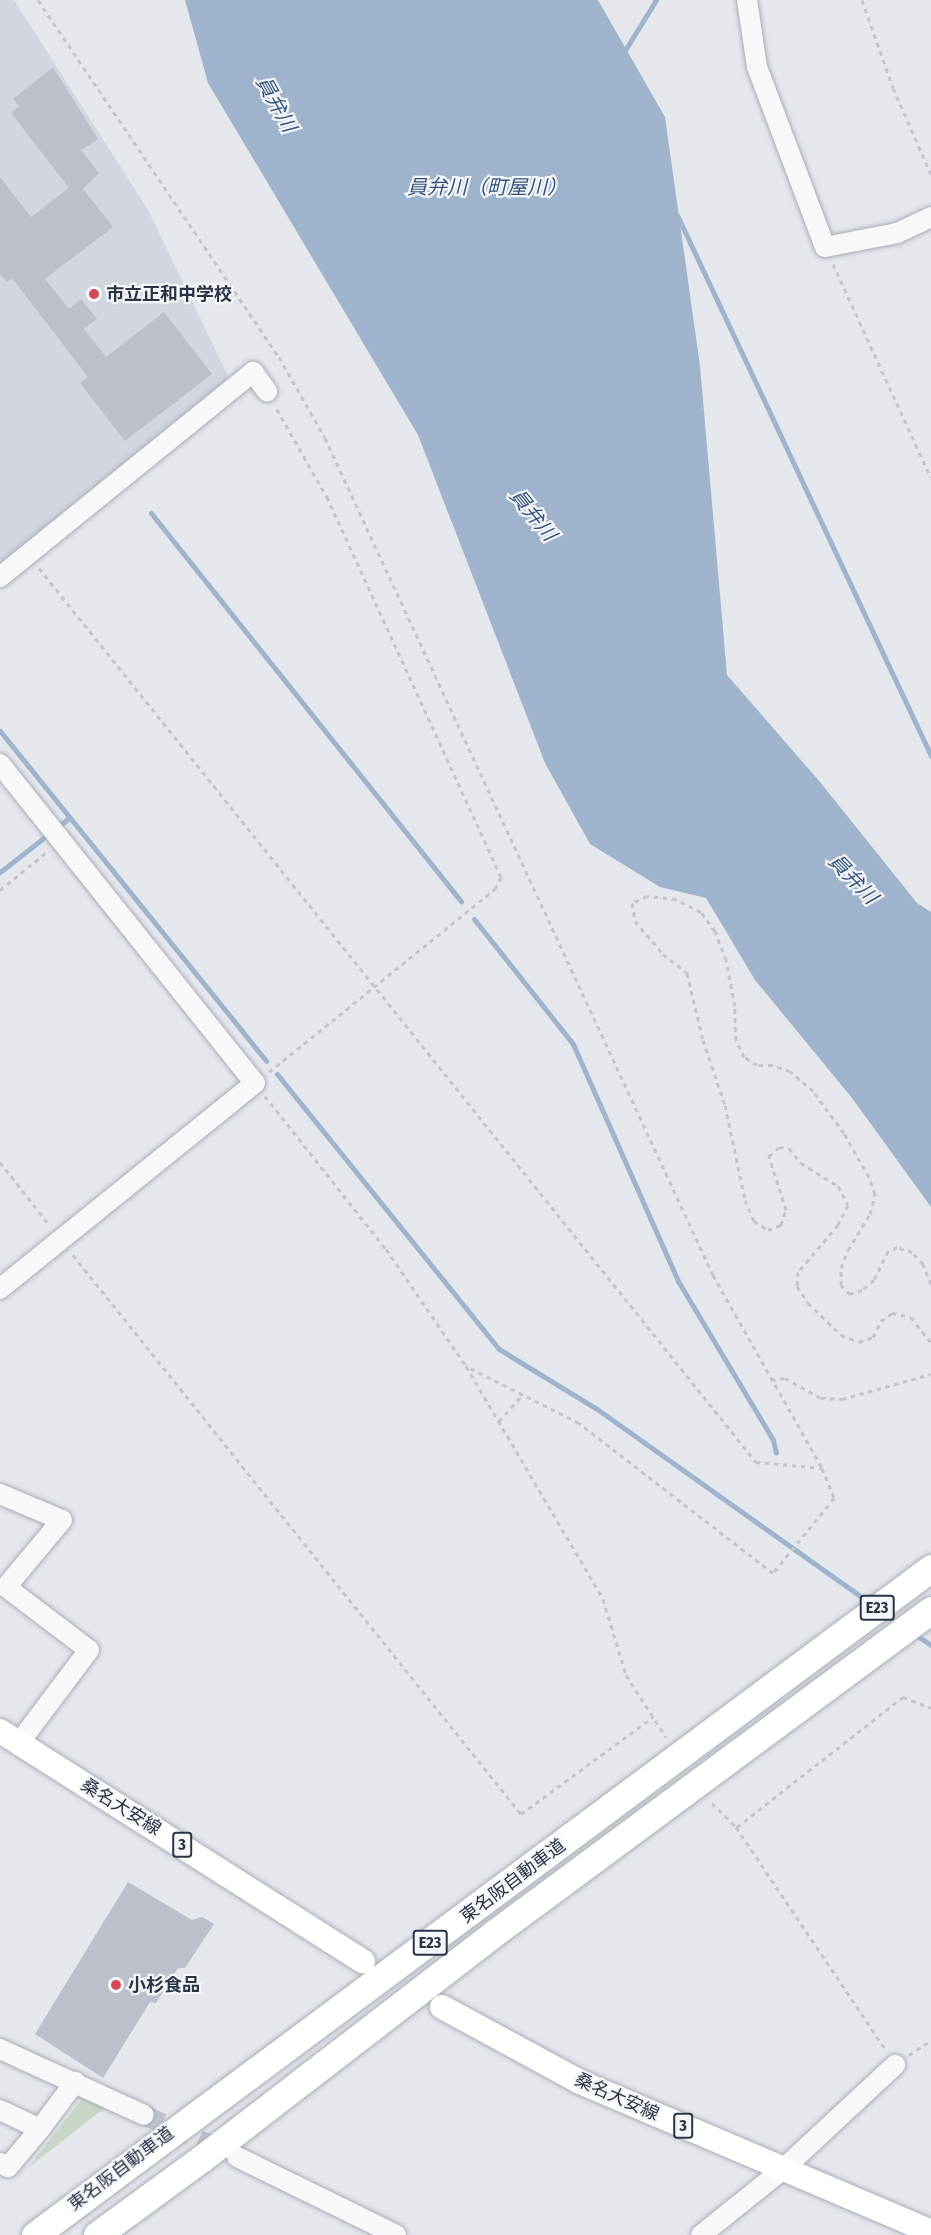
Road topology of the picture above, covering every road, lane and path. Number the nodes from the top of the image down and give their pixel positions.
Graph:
1 (38, 0) edge
2 (747, 0) edge
3 (862, 0) edge
4 (931, 174) edge
5 (931, 217) edge
6 (825, 247) junction
7 (267, 391) joint
8 (931, 478) edge
9 (28, 554) junction
10 (0, 577) edge
11 (0, 764) edge
12 (61, 840) junction
13 (0, 890) edge
14 (374, 987) junction
15 (255, 1083) junction
16 (0, 1161) edge
17 (61, 1240) junction
18 (931, 1284) edge
19 (0, 1289) edge
20 (931, 1343) edge
21 (466, 1366) junction
22 (931, 1374) edge
23 (771, 1380) junction
24 (523, 1394) junction
25 (499, 1420) junction
26 (822, 1468) junction
27 (0, 1494) edge
28 (931, 1568) edge
29 (931, 1610) edge
30 (931, 1707) edge
31 (653, 1717) junction
32 (5, 1736) edge
33 (666, 1737) dead end
34 (712, 1803) dead end
35 (736, 1827) junction
36 (363, 1961) dead end
37 (442, 2007) dead end
38 (931, 2040) edge
39 (0, 2049) edge
40 (895, 2065) junction
41 (75, 2082) junction
42 (0, 2110) edge
43 (144, 2115) tunnel mouth
44 (40, 2129) junction
45 (237, 2157) tunnel mouth
46 (0, 2163) edge
47 (781, 2171) junction
48 (931, 2232) edge
49 (34, 2235) edge
50 (97, 2235) edge
51 (396, 2235) edge
52 (701, 2235) edge

1 - 23 path
2 - 6 street
3 - 4 path
5 - 6 street
6 - 8 path
7 - 9 street
7 - 14 path
9 - 10 street
9 - 14 path
11 - 12 street
12 - 13 path
12 - 15 street
14 - 15 path
14 - 26 path
15 - 17 street
15 - 21 path
16 - 17 path
17 - 19 street
17 - 31 path
18 - 20 path
21 - 24 path
21 - 25 path
22 - 23 path
23 - 26 path
24 - 25 path
24 - 26 path
25 - 31 path
27 - 32 street
28 - 49 highway, 東名阪自動車道 / E23
29 - 50 highway, 東名阪自動車道 / E23
30 - 35 path
31 - 33 path
32 - 36 main road, 桑名大安線 / 3
34 - 35 path
35 - 40 path
37 - 47 main road, 桑名大安線 / 3
38 - 40 path
39 - 41 street
40 - 47 street
41 - 43 street
41 - 44 street
42 - 44 street
44 - 46 street
45 - 51 street
47 - 48 main road, 桑名大安線 / 3
47 - 52 street

